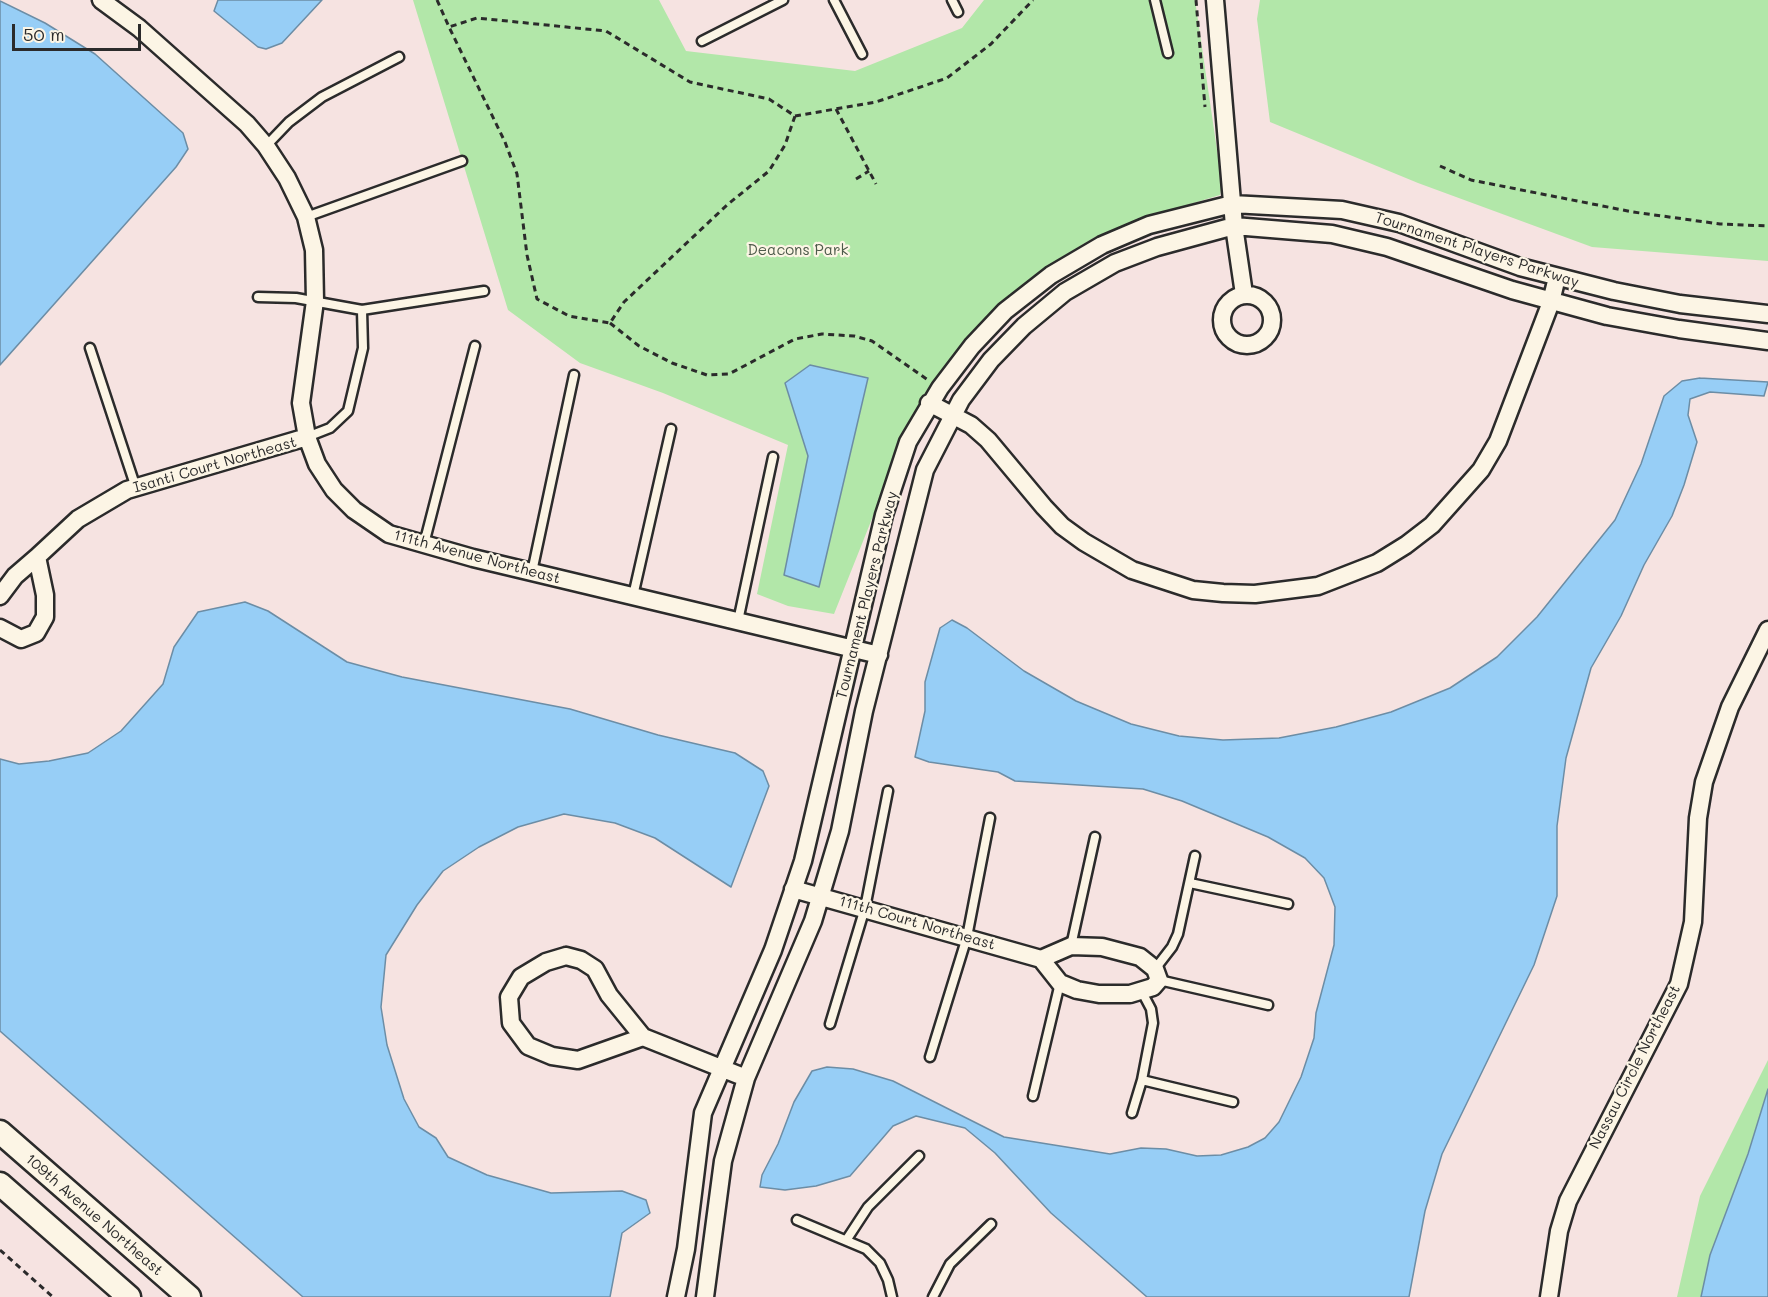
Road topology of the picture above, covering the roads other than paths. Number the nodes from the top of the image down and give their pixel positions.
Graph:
1 (101, 0) edge
2 (783, 0) edge
3 (834, 0) edge
4 (952, 0) edge
5 (1155, 0) edge
6 (1215, 0) edge
7 (958, 12) dead end
8 (702, 41) dead end
9 (1168, 53) dead end
10 (862, 54) dead end
11 (399, 57) dead end
12 (266, 146) junction
13 (462, 161) dead end
14 (1232, 204) junction
15 (306, 217) junction
16 (1234, 226) junction
17 (1557, 277) junction
18 (484, 291) dead end
19 (1244, 294) dead end
20 (258, 297) dead end
21 (315, 301) junction
22 (1551, 302) junction
23 (362, 310) junction
24 (1768, 314) edge
25 (1768, 341) edge
26 (475, 346) dead end
27 (90, 348) dead end
28 (574, 375) dead end
29 (929, 403) junction
30 (952, 414) junction
31 (671, 429) dead end
32 (307, 437) junction
33 (773, 458) dead end
34 (136, 488) junction
35 (424, 544) junction
36 (37, 557) junction
37 (532, 572) junction
38 (0, 596) edge
39 (633, 596) junction
40 (738, 621) junction
41 (0, 627) edge
42 (1768, 630) edge
43 (854, 649) junction
44 (879, 655) junction
45 (888, 791) dead end
46 (990, 818) dead end
47 (1095, 837) dead end
48 (1195, 856) dead end
49 (1190, 883) junction
50 (793, 889) junction
51 (820, 896) junction
52 (1288, 904) dead end
53 (864, 908) junction
54 (967, 937) junction
55 (1071, 946) junction
56 (1041, 959) junction
57 (1157, 975) junction
58 (1060, 982) junction
59 (1142, 992) junction
60 (1268, 1005) dead end
61 (830, 1024) dead end
62 (643, 1037) junction
63 (930, 1057) dead end
64 (722, 1068) junction
65 (746, 1078) junction
66 (1142, 1080) junction
67 (1033, 1096) dead end
68 (1233, 1102) dead end
69 (1132, 1113) dead end
70 (0, 1132) edge
71 (919, 1156) dead end
72 (0, 1184) edge
73 (797, 1220) dead end
74 (991, 1224) dead end
75 (847, 1239) junction
76 (129, 1297) edge
77 (189, 1297) edge
78 (676, 1297) edge
79 (705, 1297) edge
80 (891, 1297) edge
81 (933, 1297) edge
82 (1549, 1297) edge

1 - 12 street, 111th Avenue Northeast
2 - 8 lane
3 - 10 lane
4 - 7 lane
5 - 9 lane
6 - 14 street
11 - 12 lane
12 - 15 street, 111th Avenue Northeast
13 - 15 lane
14 - 16 street
14 - 17 street, Tournament Players Parkway
14 - 29 street, Tournament Players Parkway
15 - 21 street, 111th Avenue Northeast
16 - 19 street
16 - 22 street, Tournament Players Parkway
16 - 30 street, Tournament Players Parkway
17 - 22 street
17 - 24 street, Tournament Players Parkway
18 - 23 lane
20 - 21 lane
21 - 23 lane
21 - 32 street, 111th Avenue Northeast
22 - 25 street, Tournament Players Parkway
22 - 30 street
23 - 32 lane
26 - 35 lane
27 - 34 lane
28 - 37 lane
29 - 30 street
29 - 43 street, Tournament Players Parkway
30 - 44 street, Tournament Players Parkway
31 - 39 lane
32 - 34 street, Isanti Court Northeast
32 - 35 street, 111th Avenue Northeast
33 - 40 lane
34 - 36 street, Isanti Court Northeast
35 - 37 street, 111th Avenue Northeast
36 - 38 street, Isanti Court Northeast
36 - 41 street
37 - 39 street, 111th Avenue Northeast
39 - 40 street, 111th Avenue Northeast
40 - 43 street, 111th Avenue Northeast
42 - 82 street, Nassau Circle Northeast
43 - 44 street, 111th Avenue Northeast
43 - 50 street, Tournament Players Parkway
44 - 51 street, Tournament Players Parkway
45 - 53 lane
46 - 54 lane
47 - 55 lane
48 - 49 lane
49 - 52 lane
49 - 57 lane
50 - 51 street, 111th Court Northeast
50 - 64 street, Tournament Players Parkway
51 - 53 street, 111th Court Northeast
51 - 65 street, Tournament Players Parkway
53 - 54 street, 111th Court Northeast
53 - 61 lane
54 - 56 street, 111th Court Northeast
54 - 63 lane
55 - 56 street
55 - 57 street
56 - 58 street
57 - 59 street
57 - 60 lane
58 - 59 street
58 - 67 lane
59 - 66 lane
62 - 62 street
62 - 64 street
64 - 65 street
64 - 78 street, Tournament Players Parkway
65 - 79 street, Tournament Players Parkway
66 - 68 lane
66 - 69 lane
70 - 77 main road, 109th Avenue Northeast
71 - 75 lane
72 - 76 main road
73 - 75 lane
74 - 81 lane
75 - 80 lane

